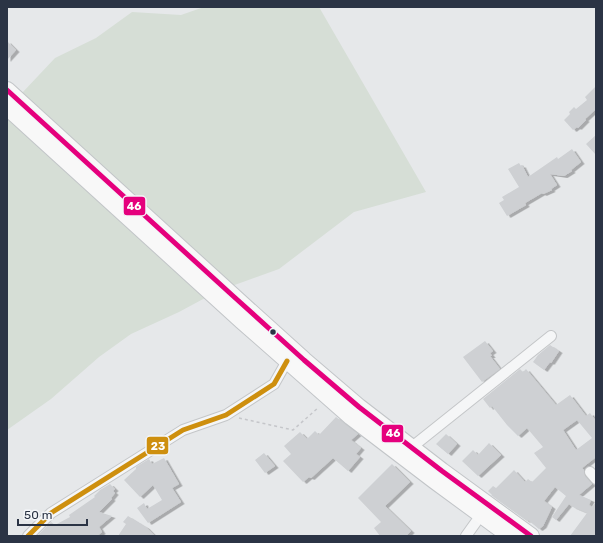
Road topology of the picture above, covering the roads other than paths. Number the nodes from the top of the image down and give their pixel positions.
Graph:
1 (9, 98) edge
2 (228, 300) junction
3 (551, 336) dead end
4 (287, 361) junction
5 (412, 447) junction
6 (481, 515) junction
7 (28, 536) edge
8 (466, 536) edge
9 (510, 536) edge
10 (531, 536) edge

1 - 2 main road
2 - 4 main road
2 - 5 main road
3 - 5 street
4 - 6 main road
4 - 7 street
5 - 10 main road
6 - 8 street
6 - 9 main road

